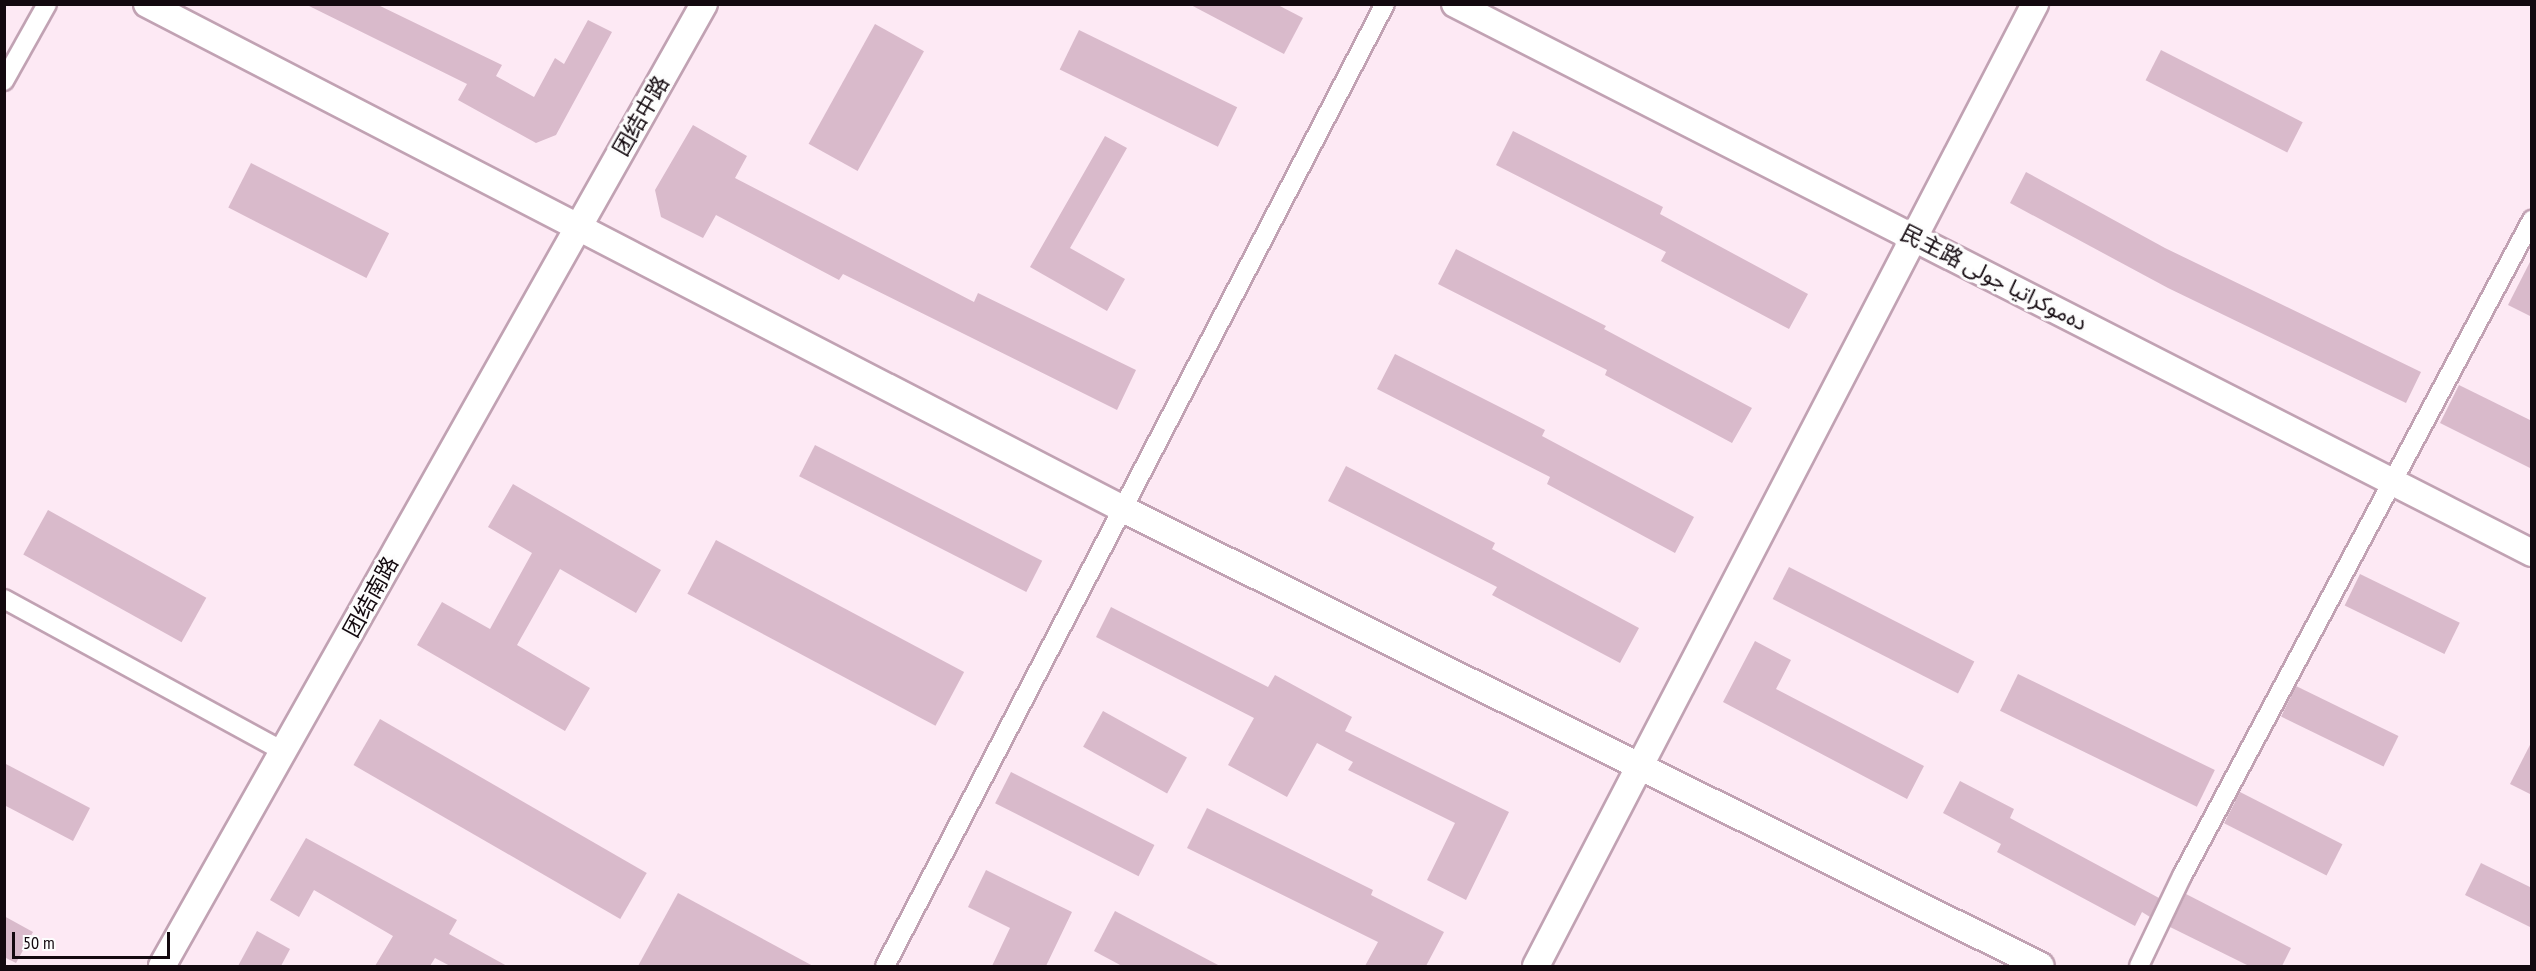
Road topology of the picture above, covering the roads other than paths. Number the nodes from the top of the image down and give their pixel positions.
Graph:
1 (46, 4) edge
2 (147, 4) edge
3 (704, 4) edge
4 (1385, 4) edge
5 (1455, 4) edge
6 (2035, 4) edge
7 (4, 81) edge
8 (2532, 220) edge
9 (577, 227) junction
10 (1916, 237) junction
11 (2391, 483) junction
12 (1123, 509) junction
13 (2532, 553) edge
14 (4, 599) edge
15 (285, 752) junction
16 (1640, 765) junction
17 (162, 966) edge
18 (885, 966) edge
19 (1536, 966) edge
20 (2041, 966) edge
21 (2139, 966) edge

1 - 7 street
2 - 9 street
3 - 9 street, 团结中路
4 - 12 street
5 - 10 street, 民主路 دەموكراتيا جولى
6 - 10 street
8 - 11 street
9 - 12 street
9 - 15 street, 团结南路
10 - 11 street, 民主路 دەموكراتيا جولى
10 - 16 street
11 - 13 street, 民主路 دەموكراتيا جولى
11 - 21 street
12 - 16 street
12 - 18 street
14 - 15 street
15 - 17 street, 团结南路
16 - 19 street
16 - 20 street

